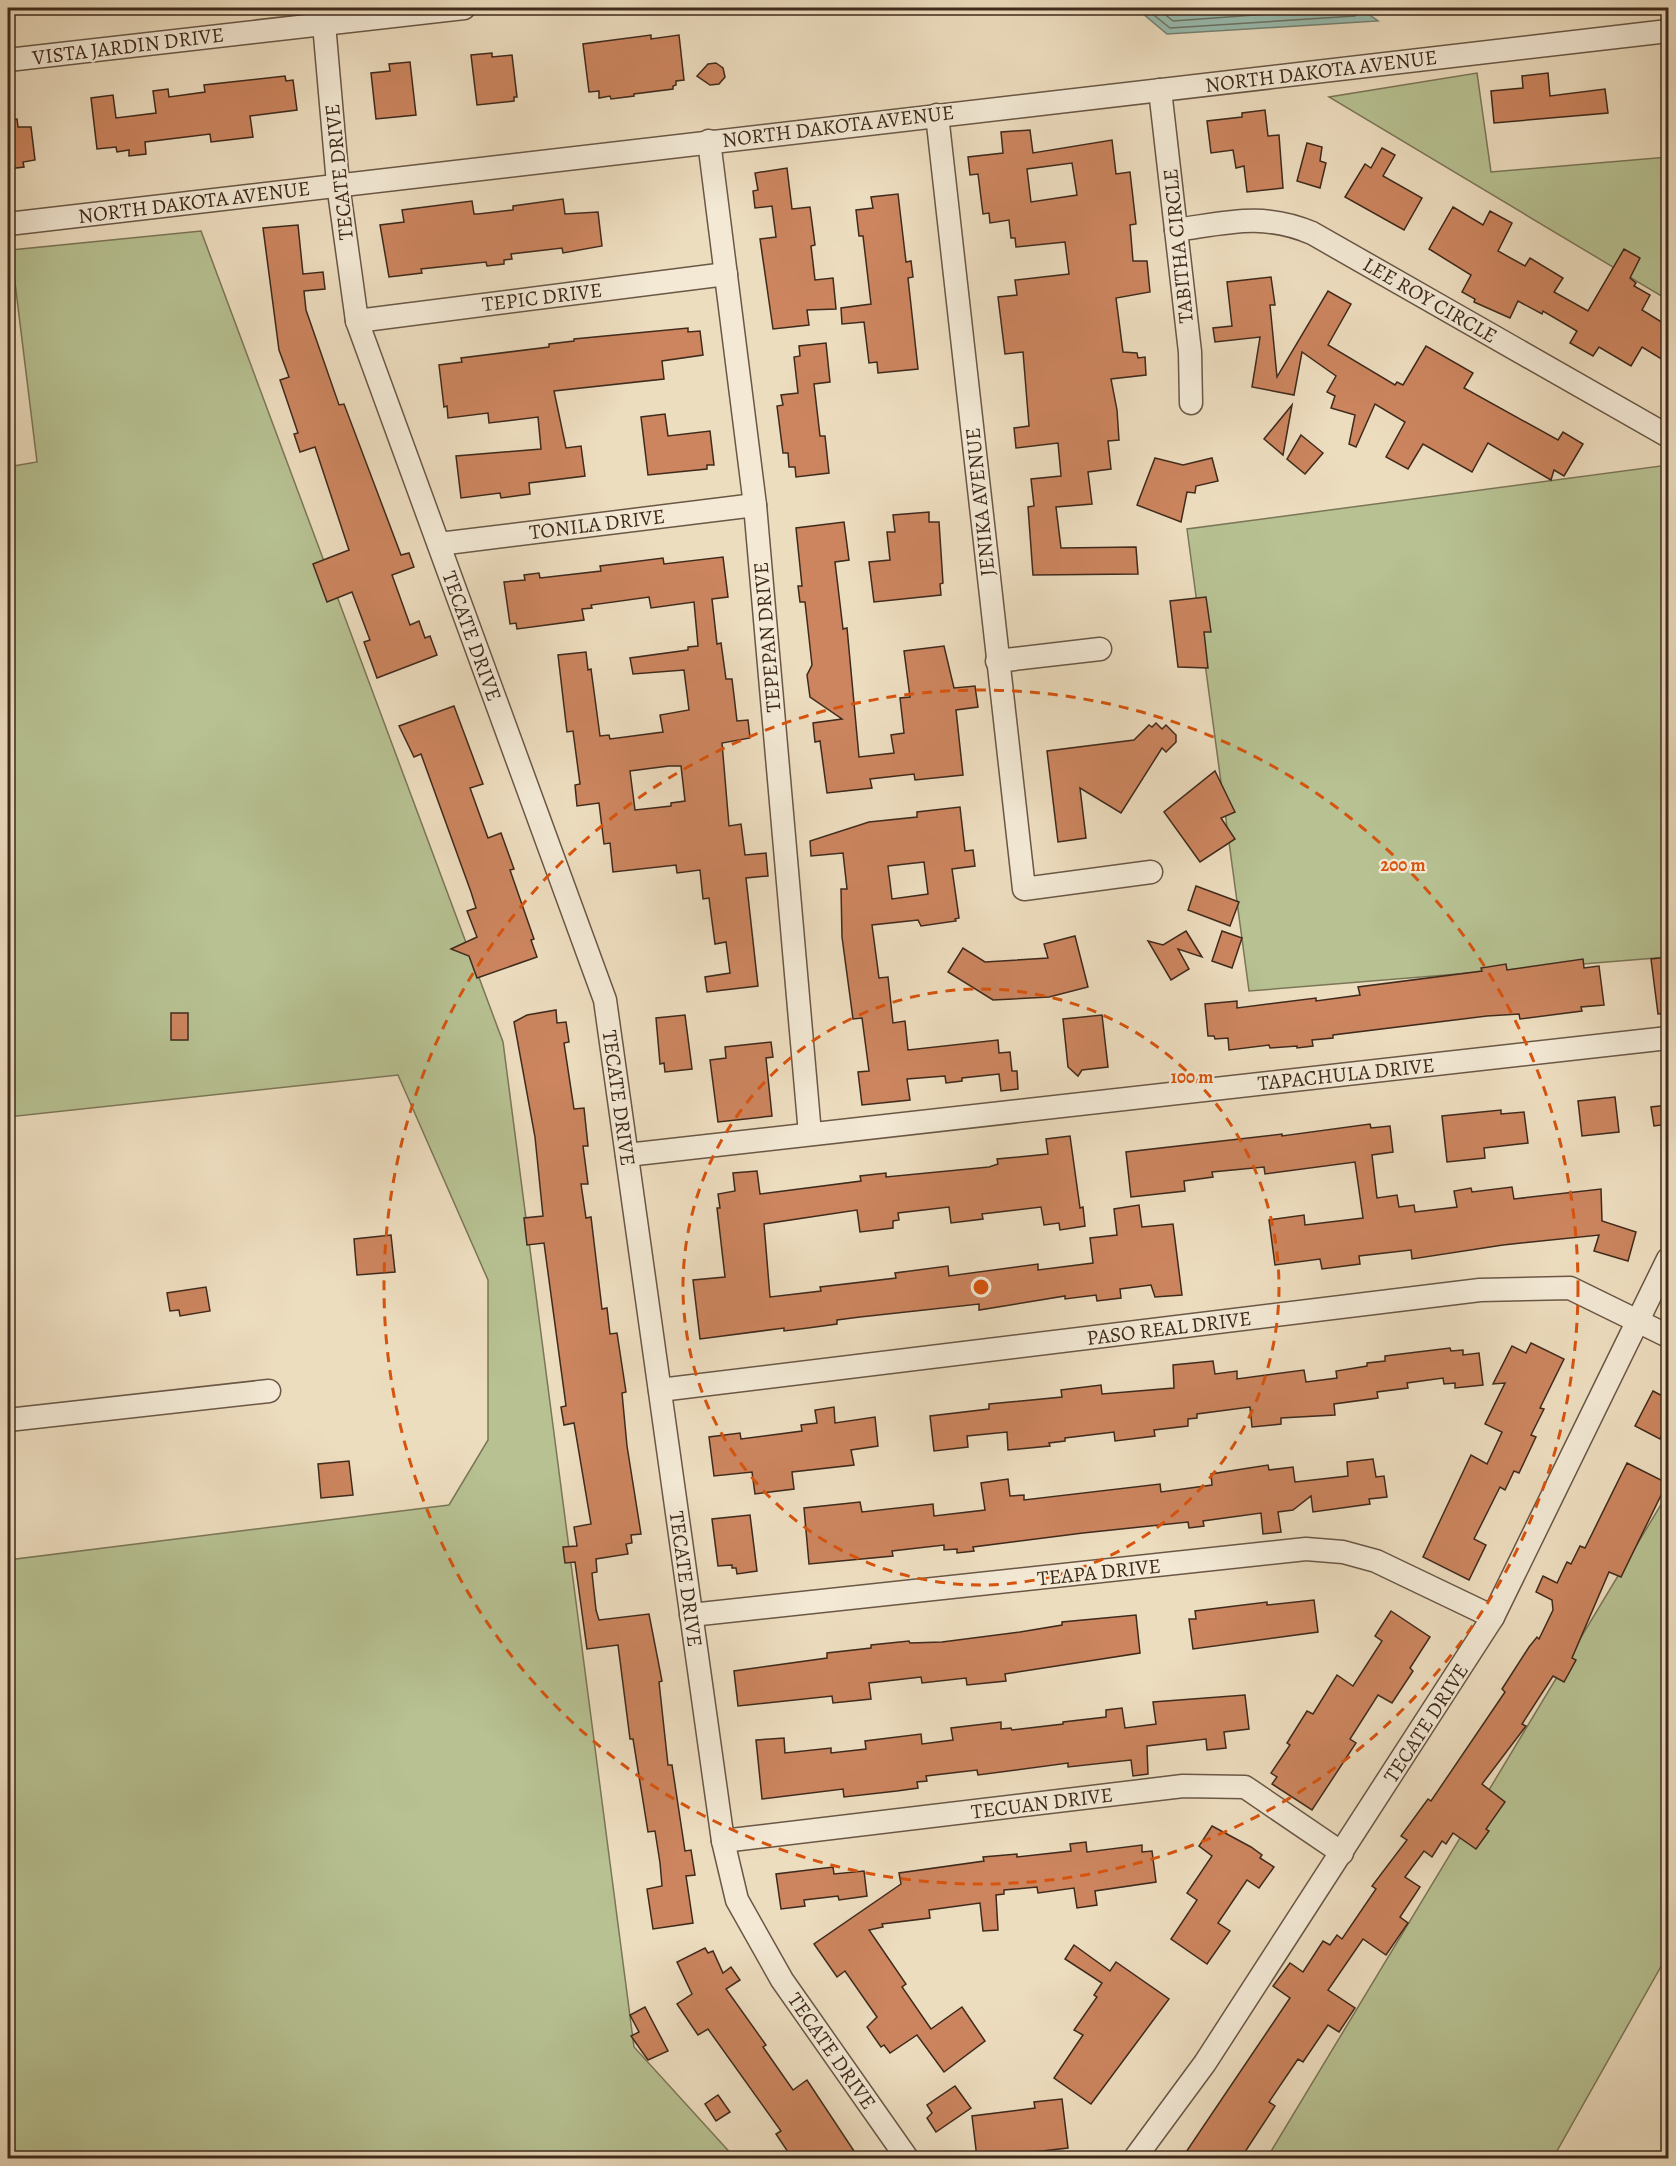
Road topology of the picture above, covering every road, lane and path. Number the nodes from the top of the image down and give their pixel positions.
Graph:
1 (464, 8) edge
2 (324, 24) junction
3 (1668, 31) edge
4 (8, 60) edge
5 (1160, 90) junction
6 (937, 115) junction
7 (709, 141) junction
8 (338, 184) junction
9 (8, 224) edge
10 (1176, 230) junction
11 (726, 274) junction
12 (357, 321) junction
13 (1191, 403) dead end
14 (1668, 436) edge
15 (755, 505) junction
16 (439, 544) junction
17 (1100, 649) dead end
18 (997, 661) junction
19 (1151, 872) dead end
20 (1668, 1038) edge
21 (810, 1134) junction
22 (627, 1155) junction
23 (1668, 1259) edge
24 (1639, 1321) junction
25 (1668, 1336) edge
26 (660, 1390) junction
27 (269, 1391) dead end
28 (8, 1420) edge
29 (691, 1616) junction
30 (1493, 1617) junction
31 (723, 1840) junction
32 (1342, 1853) junction
33 (907, 2158) edge
34 (1135, 2158) edge

1 - 2 street, VISTA JARDIN DRIVE
2 - 4 street, VISTA JARDIN DRIVE
2 - 8 street, TECATE DRIVE
3 - 5 street, NORTH DAKOTA AVENUE
5 - 6 street, NORTH DAKOTA AVENUE
5 - 10 street, TABITHA CIRCLE
6 - 7 street, NORTH DAKOTA AVENUE
6 - 18 street, JENIKA AVENUE
7 - 8 street, NORTH DAKOTA AVENUE
7 - 11 street, TEPEPAN DRIVE
8 - 9 street, NORTH DAKOTA AVENUE
8 - 12 street, TECATE DRIVE
10 - 13 street, TABITHA CIRCLE
10 - 14 street, LEE ROY CIRCLE
11 - 12 street, TEPIC DRIVE
11 - 15 street, TEPEPAN DRIVE
12 - 16 street, TECATE DRIVE
15 - 16 street, TONILA DRIVE
15 - 21 street, TEPEPAN DRIVE
16 - 22 street, TECATE DRIVE
17 - 18 street
18 - 19 street, JENIKA AVENUE
20 - 21 street, TAPACHULA DRIVE
21 - 22 street, TAPACHULA DRIVE
22 - 26 street, TECATE DRIVE
23 - 24 street, TECATE DRIVE
24 - 25 street, PASO REAL DRIVE
24 - 26 street, PASO REAL DRIVE
24 - 30 street, TECATE DRIVE
26 - 29 street, TECATE DRIVE
27 - 28 street
29 - 30 street, TEAPA DRIVE
29 - 31 street, TECATE DRIVE
30 - 32 street, TECATE DRIVE
31 - 32 street, TECUAN DRIVE
31 - 33 street, TECATE DRIVE
32 - 34 street, TECATE DRIVE

